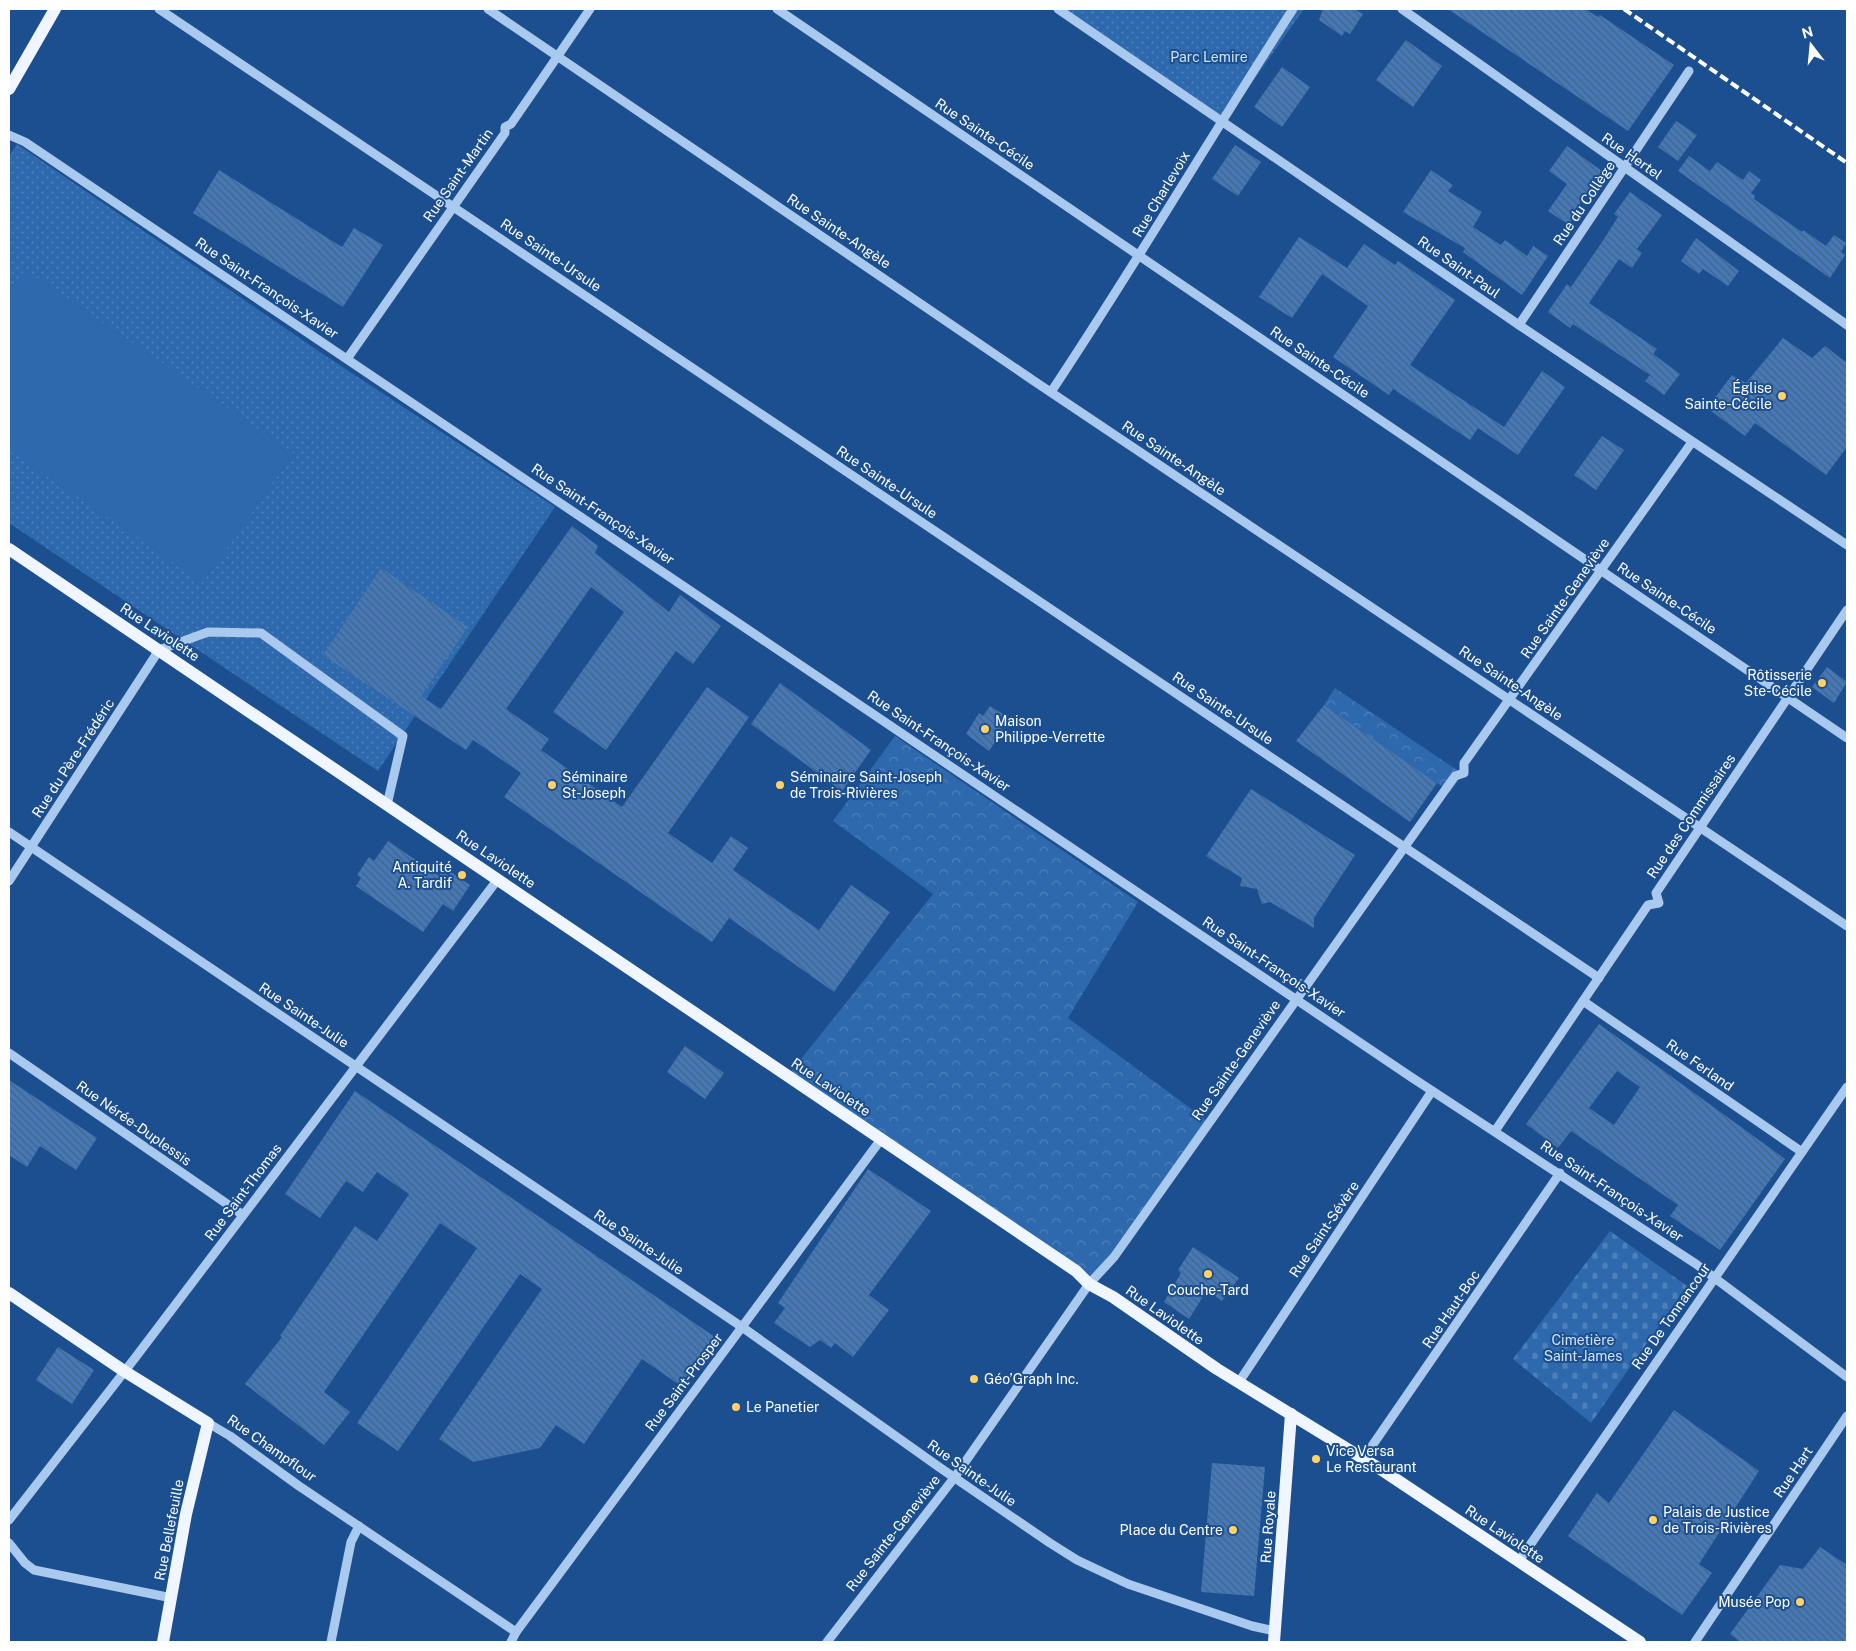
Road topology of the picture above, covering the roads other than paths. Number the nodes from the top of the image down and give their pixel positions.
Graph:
1 (55, 9) edge
2 (159, 9) edge
3 (488, 9) edge
4 (590, 9) edge
5 (777, 9) edge
6 (1058, 9) edge
7 (1294, 9) edge
8 (1402, 9) edge
9 (558, 56) junction
10 (1689, 71) dead end
11 (9, 89) edge
12 (1222, 120) junction
13 (9, 135) edge
14 (1624, 167) junction
15 (454, 206) junction
16 (1139, 256) junction
17 (1519, 325) junction
18 (1847, 325) edge
19 (347, 359) junction
20 (1051, 392) junction
21 (1692, 442) junction
22 (1847, 545) edge
23 (9, 549) edge
24 (1601, 570) junction
25 (1847, 610) edge
26 (159, 650) junction
27 (1788, 697) junction
28 (1510, 699) junction
29 (1847, 738) edge
30 (387, 804) junction
31 (1701, 827) junction
32 (9, 832) edge
33 (31, 847) junction
34 (1404, 847) junction
35 (498, 879) junction
36 (9, 881) edge
37 (1847, 926) edge
38 (1599, 978) junction
39 (1297, 998) junction
40 (1583, 1001) junction
41 (9, 1053) edge
42 (355, 1066) junction
43 (1847, 1087) edge
44 (1432, 1091) junction
45 (1496, 1131) junction
46 (882, 1138) junction
47 (1802, 1152) junction
48 (1560, 1174) junction
49 (243, 1215) junction
50 (1714, 1278) junction
51 (1089, 1284) junction
52 (9, 1293) edge
53 (742, 1327) junction
54 (124, 1371) junction
55 (1847, 1377) edge
56 (1239, 1382) junction
57 (1291, 1414) junction
58 (1847, 1416) edge
59 (208, 1423) junction
60 (1364, 1459) junction
61 (954, 1478) junction
62 (9, 1520) edge
63 (359, 1526) junction
64 (9, 1542) edge
65 (1519, 1561) junction
66 (172, 1598) junction
67 (516, 1632) junction
68 (1275, 1637) edge
69 (163, 1642) edge
70 (331, 1642) edge
71 (510, 1642) edge
72 (827, 1642) edge
73 (1640, 1642) edge
74 (1695, 1642) edge

1 - 11 main road
2 - 15 street, Rue Sainte-Ursule
3 - 9 street, Rue Sainte-Angèle
4 - 9 street, Rue Saint-Martin
5 - 16 street, Rue Sainte-Cécile
6 - 12 street, Rue Saint-Paul
7 - 12 street, Rue Charlevoix
8 - 14 street, Rue Hertel
9 - 15 street, Rue Saint-Martin
9 - 20 street, Rue Sainte-Angèle
10 - 14 street, Rue du Collège
12 - 16 street, Rue Charlevoix
12 - 17 street, Rue Saint-Paul
13 - 19 street, Rue Saint-François-Xavier
14 - 17 street, Rue du Collège
14 - 18 street, Rue Hertel
15 - 19 street, Rue Saint-Martin
15 - 34 street, Rue Sainte-Ursule
16 - 20 street, Rue Charlevoix
16 - 24 street, Rue Sainte-Cécile
17 - 21 street, Rue Saint-Paul
19 - 39 street, Rue Saint-François-Xavier
20 - 28 street, Rue Sainte-Angèle
21 - 22 street, Rue Saint-Paul
21 - 24 street, Rue Sainte-Geneviève
23 - 26 main road, Rue Laviolette
24 - 27 street, Rue Sainte-Cécile
24 - 28 street, Rue Sainte-Geneviève
25 - 27 street, Rue des Commissaires
26 - 30 main road, Rue Laviolette
26 - 30 street
26 - 33 street, Rue du Père-Frédéric
27 - 29 street, Rue Sainte-Cécile
27 - 31 street, Rue des Commissaires
28 - 31 street, Rue Sainte-Angèle
28 - 34 street, Rue Sainte-Geneviève
30 - 35 main road, Rue Laviolette
31 - 37 street, Rue Sainte-Angèle
31 - 38 street, Rue des Commissaires
32 - 33 street, Rue Sainte-Julie
33 - 36 street, Rue du Père-Frédéric
33 - 42 street, Rue Sainte-Julie
34 - 38 street, Rue Sainte-Ursule
34 - 39 street, Rue Sainte-Geneviève
35 - 42 street, Rue Saint-Thomas
35 - 46 main road, Rue Laviolette
38 - 40 street, Rue des Commissaires
39 - 44 street, Rue Saint-François-Xavier
39 - 51 street, Rue Sainte-Geneviève
40 - 45 street, Rue des Commissaires
40 - 47 street, Rue Ferland
41 - 49 street, Rue Nérée-Duplessis
42 - 49 street, Rue Saint-Thomas
42 - 53 street, Rue Sainte-Julie
43 - 47 street, Rue De Tonnancour
44 - 45 street, Rue Saint-François-Xavier
44 - 56 street, Rue Saint-Sévère
45 - 48 street, Rue Saint-François-Xavier
46 - 51 main road, Rue Laviolette
46 - 53 street, Rue Saint-Prosper
47 - 50 street, Rue De Tonnancour
48 - 50 street, Rue Saint-François-Xavier
48 - 60 street, Rue Haut-Boc
49 - 54 street, Rue Saint-Thomas
50 - 55 street, Rue Saint-François-Xavier
50 - 65 street, Rue De Tonnancour
51 - 56 main road, Rue Laviolette
51 - 61 street, Rue Sainte-Geneviève
52 - 54 main road, Rue Champflour
53 - 61 street, Rue Sainte-Julie
53 - 67 street, Rue Saint-Prosper
54 - 59 main road, Rue Champflour
54 - 62 street, Rue Saint-Thomas
56 - 57 main road, Rue Laviolette
57 - 60 main road, Rue Laviolette
57 - 68 main road, Rue Royale
58 - 74 street, Rue Hart
59 - 63 street, Rue Champflour
59 - 66 main road, Rue Bellefeuille
60 - 65 main road, Rue Laviolette
61 - 68 street, Rue Sainte-Julie
61 - 72 street, Rue Sainte-Geneviève
63 - 67 street, Rue Champflour
63 - 70 street
64 - 66 street
65 - 73 main road, Rue Laviolette
66 - 69 main road, Rue Bellefeuille
67 - 71 street, Rue Saint-Prosper

